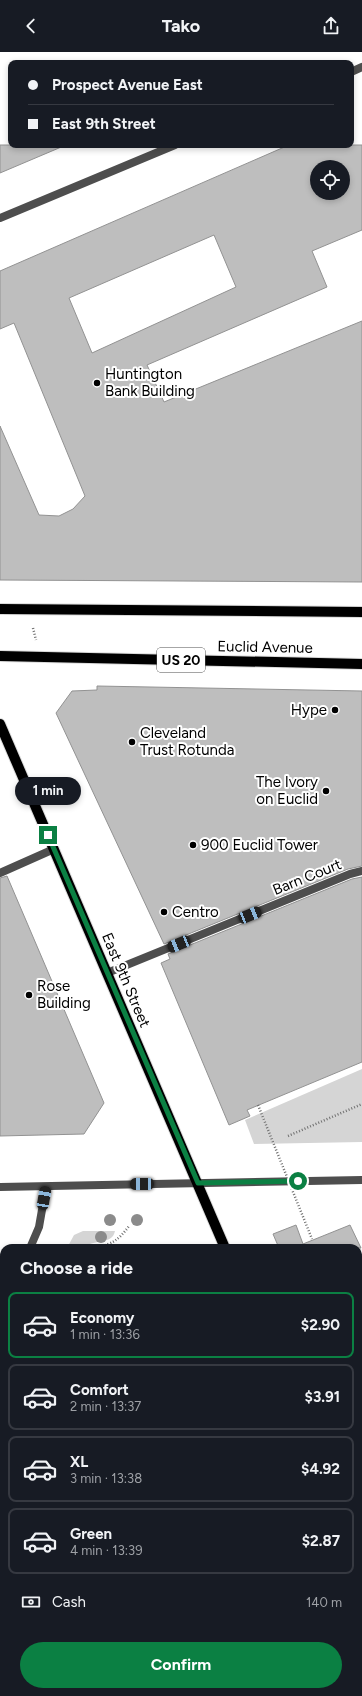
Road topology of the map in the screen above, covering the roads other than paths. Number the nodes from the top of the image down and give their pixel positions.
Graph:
1 (168, 148) edge
2 (0, 218) edge
3 (0, 609) edge
4 (362, 612) edge
5 (0, 656) edge
6 (362, 664) edge
7 (0, 724) edge
8 (54, 849) junction
9 (362, 871) edge
10 (0, 873) edge
11 (107, 973) junction
12 (362, 1180) edge
13 (198, 1183) junction
14 (46, 1187) junction
15 (0, 1188) edge
16 (32, 1244) edge
17 (223, 1244) edge

1 - 2 street
3 - 4 main road
5 - 6 main road, Euclid Avenue / US 20
7 - 8 main road, East 9th Street
8 - 10 street
8 - 11 main road, East 9th Street
9 - 11 street, Barn Court
11 - 13 main road, East 9th Street
12 - 13 street
13 - 14 street
13 - 17 main road, East 9th Street
14 - 15 street
14 - 16 street

